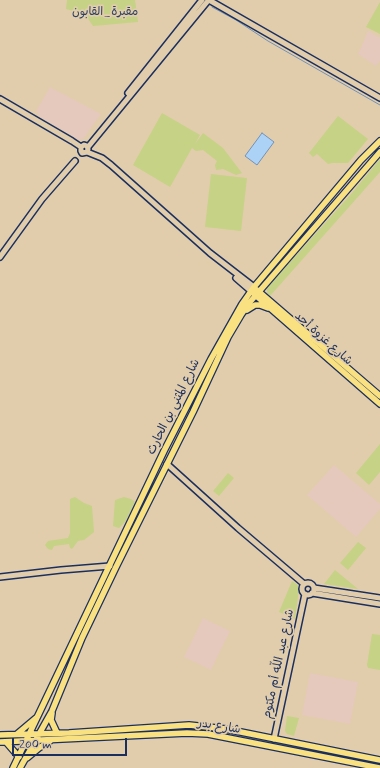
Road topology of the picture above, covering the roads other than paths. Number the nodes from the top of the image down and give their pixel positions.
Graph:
1 (206, 0) edge
2 (380, 98) edge
3 (0, 99) edge
4 (380, 141) edge
5 (85, 148) junction
6 (380, 152) edge
7 (75, 161) dead end
8 (0, 257) edge
9 (252, 289) junction
10 (258, 294) junction
11 (275, 312) junction
12 (241, 315) junction
13 (380, 396) edge
14 (380, 404) edge
15 (167, 464) junction
16 (110, 566) junction
17 (0, 577) edge
18 (304, 584) junction
19 (313, 591) junction
20 (305, 594) junction
21 (380, 598) edge
22 (380, 604) edge
23 (52, 711) junction
24 (40, 715) junction
25 (57, 733) junction
26 (30, 734) junction
27 (39, 734) junction
28 (0, 735) edge
29 (17, 735) junction
30 (69, 736) junction
31 (274, 739) junction
32 (27, 740) junction
33 (35, 740) junction
34 (52, 740) junction
35 (3, 742) edge
36 (21, 759) junction
37 (380, 760) edge
38 (13, 768) edge
39 (20, 768) edge
40 (380, 768) edge

1 - 2 main road
1 - 5 main road
3 - 5 main road
4 - 9 main road, شارع المثنى بن الحارث
5 - 9 main road
6 - 10 main road, شارع المثنى بن الحارث
7 - 8 main road
9 - 10 main road, شارع غزوة أحد
9 - 16 main road, شارع المثنى بن الحارث
10 - 11 main road, شارع غزوة أحد
10 - 12 main road, شارع المثنى بن الحارث
10 - 13 main road, شارع غزوة أحد
11 - 12 main road
11 - 14 main road, شارع غزوة أحد
12 - 15 main road, شارع المثنى بن الحارث
15 - 18 main road
15 - 23 main road, شارع المثنى بن الحارث
16 - 17 main road
16 - 24 main road, شارع المثنى بن الحارث
18 - 19 main road
18 - 20 main road
19 - 20 main road
19 - 21 main road
19 - 22 main road
20 - 31 main road, شارع عبد اللّه أم مكتوم
23 - 25 main road
23 - 27 main road, شارع المثنى بن الحارث
24 - 26 main road, شارع المثنى بن الحارث
24 - 29 main road
25 - 27 main road, شارع بدر
25 - 30 main road, شارع بدر
26 - 27 main road, شارع بدر
26 - 29 main road, شارع بدر
26 - 32 main road, شارع المثنى بن الحارث
27 - 33 main road, شارع المثنى بن الحارث
28 - 29 main road, شارع بدر
30 - 31 main road, شارع بدر
30 - 34 main road, شارع بدر
30 - 40 main road, شارع بدر
31 - 37 main road, شارع بدر
32 - 33 main road, شارع بدر
32 - 35 main road, شارع بدر
32 - 36 main road, شارع المثنى بن الحارث
33 - 34 main road, شارع بدر
33 - 36 main road, شارع المثنى بن الحارث
34 - 36 main road
35 - 36 main road
36 - 38 main road
36 - 39 main road

